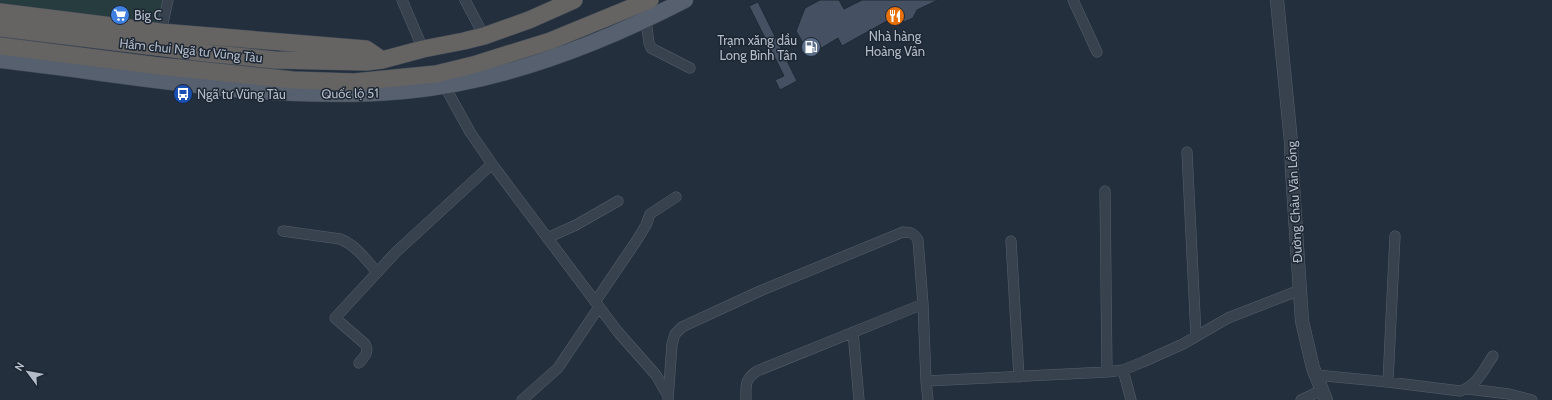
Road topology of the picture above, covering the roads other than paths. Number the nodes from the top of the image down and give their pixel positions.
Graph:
1 (168, 0) edge
2 (402, 0) edge
3 (465, 0) edge
4 (574, 0) edge
5 (650, 0) edge
6 (685, 0) edge
7 (1073, 0) edge
8 (1277, 0) edge
9 (0, 12) edge
10 (646, 20) junction
11 (0, 28) edge
12 (161, 32) junction
13 (484, 36) junction
14 (0, 46) edge
15 (423, 49) junction
16 (1097, 52) dead end
17 (0, 60) edge
18 (382, 60) junction
19 (690, 68) dead end
20 (442, 79) junction
21 (1188, 152) dead end
22 (492, 164) junction
23 (1105, 191) dead end
24 (676, 197) dead end
25 (618, 201) dead end
26 (283, 230) dead end
27 (1395, 236) dead end
28 (547, 238) junction
29 (1010, 241) dead end
30 (376, 272) junction
31 (1300, 290) junction
32 (597, 304) junction
33 (923, 304) junction
34 (853, 332) junction
35 (1196, 336) junction
36 (1493, 356) dead end
37 (359, 363) dead end
38 (1123, 370) junction
39 (1107, 372) junction
40 (1316, 375) junction
41 (1019, 377) junction
42 (926, 381) junction
43 (1388, 382) junction
44 (1468, 389) junction
45 (1324, 395) edge
46 (1510, 397) edge
47 (668, 398) edge
48 (522, 400) edge
49 (746, 400) edge
50 (859, 400) edge
51 (928, 400) edge
52 (1131, 400) edge
53 (1301, 400) edge
54 (1532, 400) edge

1 - 12 street
2 - 15 street
3 - 13 street
4 - 13 highway
5 - 20 highway, Quốc lộ 51
6 - 10 main road, Quốc lộ 51
7 - 16 street
8 - 31 street, Đường Châu Văn Lồng
9 - 12 highway
10 - 19 street
10 - 20 main road, Quốc lộ 51
11 - 18 highway, Hầm chui Ngã tư Vũng Tàu
12 - 18 highway
13 - 15 highway
14 - 20 highway, Quốc lộ 51
15 - 18 highway
17 - 20 main road, Quốc lộ 51
20 - 22 street
21 - 35 street
22 - 28 street
22 - 30 street
23 - 39 street
24 - 32 street
25 - 28 street
26 - 30 street
27 - 43 street
28 - 32 street
29 - 41 street
30 - 37 street
31 - 35 street
31 - 40 street, Đường Châu Văn Lồng
32 - 47 street
32 - 48 street
33 - 34 street
33 - 42 street
33 - 47 street
34 - 49 street
34 - 50 street
35 - 38 street
36 - 44 street
38 - 39 street
38 - 52 street
39 - 41 street
40 - 43 street
40 - 45 street, Đường Châu Văn Lồng
41 - 42 street
42 - 51 street
43 - 44 street
44 - 46 street
45 - 53 street
46 - 54 street

